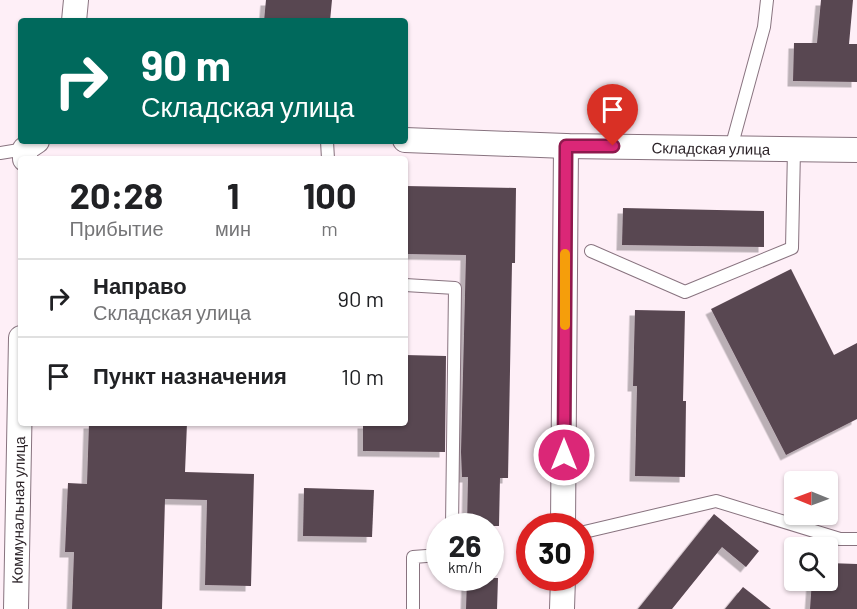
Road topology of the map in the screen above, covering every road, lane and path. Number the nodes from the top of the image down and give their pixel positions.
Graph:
1 (76, 0) edge
2 (767, 0) edge
3 (75, 18) edge
4 (408, 140) edge
5 (566, 146) junction
6 (731, 148) junction
7 (794, 149) junction
8 (29, 150) edge
9 (857, 150) edge
10 (0, 153) edge
11 (591, 251) dead end
12 (408, 285) edge
13 (19, 426) edge
14 (452, 513) edge
15 (563, 513) edge
16 (594, 530) edge
17 (857, 539) edge
18 (426, 556) edge
19 (563, 591) edge
20 (16, 609) edge
21 (413, 609) edge
22 (562, 609) edge

1 - 3 street
2 - 6 lane
4 - 5 street, Складская улица
5 - 6 street, Складская улица
5 - 15 street
6 - 7 street, Складская улица
7 - 9 street, Складская улица
7 - 11 lane
8 - 10 lane
12 - 14 lane
13 - 20 street, Коммунальная улица
16 - 17 lane
18 - 21 lane
19 - 22 street

